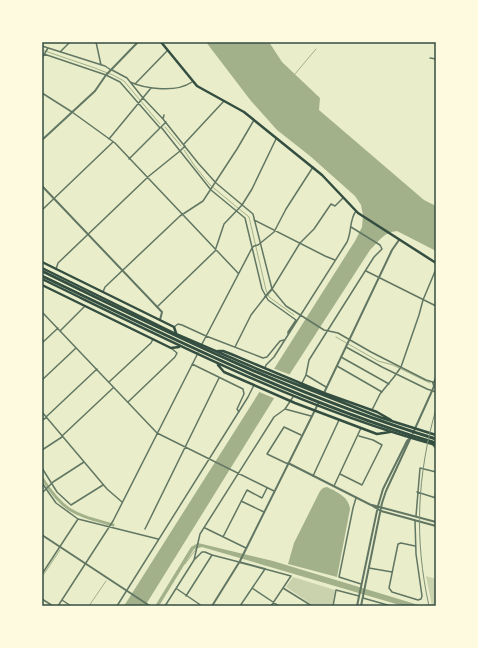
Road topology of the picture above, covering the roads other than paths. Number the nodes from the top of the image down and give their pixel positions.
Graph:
1 (70, 42) edge
2 (96, 42) edge
3 (138, 42) edge
4 (161, 42) edge
5 (42, 46) edge
6 (48, 48) junction
7 (167, 51) junction
8 (59, 52) junction
9 (44, 54) edge
10 (42, 58) edge
11 (430, 58) dead end
12 (436, 59) edge
13 (101, 65) junction
14 (111, 70) junction
15 (106, 75) junction
16 (129, 82) junction
17 (192, 82) junction
18 (135, 84) junction
19 (151, 88) junction
20 (42, 93) edge
21 (143, 98) junction
22 (224, 100) junction
23 (139, 103) junction
24 (72, 112) junction
25 (164, 115) dead end
26 (163, 119) junction
27 (254, 120) junction
28 (166, 122) junction
29 (160, 128) junction
30 (276, 138) junction
31 (108, 139) junction
32 (42, 140) edge
33 (113, 142) junction
34 (185, 145) junction
35 (180, 151) junction
36 (129, 159) junction
37 (313, 167) junction
38 (148, 178) junction
39 (216, 183) junction
40 (42, 186) edge
41 (210, 190) junction
42 (344, 197) junction
43 (54, 199) junction
44 (242, 205) junction
45 (42, 210) edge
46 (236, 211) junction
47 (356, 211) junction
48 (182, 214) junction
49 (254, 220) junction
50 (351, 227) junction
51 (275, 230) junction
52 (88, 235) junction
53 (399, 240) junction
54 (300, 243) junction
55 (259, 244) junction
56 (253, 247) junction
57 (216, 250) junction
58 (335, 260) junction
59 (42, 262) edge
60 (436, 263) edge
61 (42, 268) edge
62 (56, 269) junction
63 (436, 269) edge
64 (42, 271) edge
65 (122, 271) junction
66 (366, 271) junction
67 (238, 273) junction
68 (42, 277) edge
69 (379, 277) junction
70 (42, 285) edge
71 (272, 289) junction
72 (103, 292) junction
73 (265, 297) junction
74 (423, 300) junction
75 (84, 306) junction
76 (436, 306) edge
77 (157, 307) junction
78 (42, 312) edge
79 (301, 316) junction
80 (160, 320) junction
81 (174, 327) junction
82 (58, 328) junction
83 (60, 331) junction
84 (325, 331) junction
85 (176, 334) junction
86 (288, 335) junction
87 (206, 336) junction
88 (153, 339) junction
89 (284, 340) junction
90 (349, 340) junction
91 (42, 343) edge
92 (202, 345) junction
93 (180, 346) junction
94 (234, 347) junction
95 (346, 347) junction
96 (76, 348) junction
97 (171, 348) junction
98 (197, 354) junction
99 (341, 357) junction
100 (216, 363) junction
101 (192, 364) junction
102 (336, 366) junction
103 (400, 367) junction
104 (97, 369) junction
105 (263, 369) junction
106 (267, 372) junction
107 (396, 374) junction
108 (306, 375) junction
109 (436, 376) edge
110 (219, 378) junction
111 (42, 380) edge
112 (256, 380) junction
113 (109, 382) junction
114 (435, 383) edge
115 (388, 384) junction
116 (254, 385) junction
117 (114, 387) junction
118 (326, 387) junction
119 (432, 391) junction
120 (382, 392) junction
121 (436, 392) edge
122 (324, 393) junction
123 (128, 402) junction
124 (285, 409) junction
125 (372, 410) junction
126 (315, 411) junction
127 (42, 412) edge
128 (239, 413) junction
129 (311, 416) junction
130 (46, 417) junction
131 (42, 420) edge
132 (339, 420) junction
133 (393, 421) junction
134 (361, 428) junction
135 (414, 429) junction
136 (390, 432) junction
137 (157, 433) junction
138 (435, 434) edge
139 (63, 436) junction
140 (302, 436) junction
141 (359, 436) junction
142 (410, 438) junction
143 (436, 439) edge
144 (435, 444) edge
145 (185, 447) junction
146 (436, 449) edge
147 (42, 450) edge
148 (209, 459) junction
149 (84, 462) junction
150 (288, 464) junction
151 (42, 468) edge
152 (436, 472) edge
153 (237, 473) junction
154 (340, 474) junction
155 (313, 476) junction
156 (42, 483) edge
157 (52, 484) junction
158 (103, 485) junction
159 (334, 486) junction
160 (267, 488) junction
161 (46, 489) junction
162 (274, 491) junction
163 (417, 492) junction
164 (436, 492) edge
165 (42, 493) edge
166 (356, 498) junction
167 (435, 498) edge
168 (241, 501) junction
169 (122, 502) junction
170 (371, 505) junction
171 (378, 506) junction
172 (381, 507) junction
173 (377, 509) junction
174 (381, 511) junction
175 (264, 512) junction
176 (416, 516) junction
177 (78, 519) junction
178 (415, 521) junction
179 (436, 522) edge
180 (436, 526) edge
181 (109, 528) junction
182 (205, 528) junction
183 (145, 529) dead end
184 (200, 534) junction
185 (42, 535) edge
186 (203, 537) dead end
187 (223, 537) junction
188 (158, 539) junction
189 (415, 546) junction
190 (60, 547) junction
191 (246, 548) junction
192 (212, 555) junction
193 (194, 560) junction
194 (239, 562) junction
195 (86, 564) junction
196 (368, 568) junction
197 (265, 569) junction
198 (392, 572) junction
199 (42, 574) edge
200 (361, 585) junction
201 (252, 588) junction
202 (283, 588) junction
203 (176, 589) junction
204 (127, 590) junction
205 (186, 596) junction
206 (359, 596) junction
207 (363, 597) junction
208 (42, 599) edge
209 (62, 600) junction
210 (274, 602) junction
211 (53, 606) edge
212 (58, 606) edge
213 (71, 606) edge
214 (117, 606) edge
215 (150, 606) edge
216 (165, 606) edge
217 (202, 606) edge
218 (212, 606) edge
219 (240, 606) edge
220 (271, 606) edge
221 (279, 606) edge
222 (312, 606) edge
223 (333, 606) edge
224 (356, 606) edge
225 (361, 606) edge
226 (391, 606) edge

1 - 8 street
2 - 13 street
3 - 14 street
4 - 7 main road
5 - 6 street
6 - 8 street
6 - 9 street
7 - 17 main road
7 - 18 street
8 - 13 street
9 - 10 street
9 - 15 street
11 - 12 street
13 - 14 street
14 - 15 street
14 - 16 street
15 - 23 street
15 - 24 street
16 - 18 street
16 - 21 street
17 - 19 street
17 - 22 main road
18 - 19 street
19 - 21 street
20 - 24 street
21 - 23 street
21 - 26 street
22 - 27 main road
22 - 34 street
23 - 29 street
23 - 31 street
24 - 31 street
24 - 32 street
25 - 26 street
26 - 28 street
27 - 30 main road
27 - 39 street
28 - 29 street
28 - 34 street
29 - 35 street
29 - 36 street
30 - 37 main road
30 - 44 street
31 - 33 street
33 - 36 street
33 - 43 street
34 - 35 street
34 - 39 street
35 - 38 street
35 - 41 street
36 - 38 street
37 - 42 main road
37 - 51 street
38 - 48 street
38 - 52 street
39 - 41 street
39 - 44 street
40 - 43 street
41 - 46 street
41 - 48 street
42 - 47 main road
42 - 54 street
43 - 45 street
43 - 52 street
44 - 46 street
44 - 49 street
46 - 56 street
46 - 57 street
47 - 50 street
47 - 53 main road
48 - 57 street
48 - 65 street
49 - 51 street
49 - 55 street
50 - 58 street
50 - 66 street
51 - 54 street
51 - 55 street
52 - 62 street
52 - 65 street
53 - 60 main road
53 - 69 street
54 - 58 street
54 - 71 street
55 - 56 street
55 - 71 street
56 - 67 street
56 - 73 street
57 - 67 street
57 - 77 street
58 - 79 street
59 - 62 main road
61 - 85 main road
62 - 72 main road
63 - 74 street
64 - 143 highway
65 - 72 street
65 - 77 street
66 - 69 street
66 - 84 street
67 - 87 street
68 - 93 main road
68 - 144 highway
69 - 74 street
69 - 90 street
70 - 75 main road
71 - 73 street
71 - 79 street
72 - 80 main road
73 - 86 street
73 - 94 street
74 - 76 street
74 - 103 street
75 - 83 street
75 - 88 main road
77 - 80 street
78 - 82 street
79 - 84 street
79 - 86 street
80 - 81 main road
81 - 85 main road
81 - 87 street
82 - 83 street
82 - 91 street
83 - 96 street
84 - 90 street
84 - 108 street
85 - 92 main road
86 - 89 street
87 - 92 street
87 - 94 street
88 - 97 main road
88 - 113 street
89 - 94 street
89 - 105 street
90 - 95 street
90 - 103 street
92 - 98 street
92 - 105 main road
93 - 97 main road
93 - 98 main road
95 - 99 street
95 - 107 street
96 - 104 street
96 - 111 street
97 - 123 street
98 - 100 main road
98 - 101 street
99 - 102 street
99 - 115 street
100 - 112 main road
100 - 116 main road
101 - 110 street
101 - 137 street
102 - 118 street
102 - 120 street
103 - 107 street
103 - 114 street
104 - 113 street
104 - 130 street
105 - 106 main road
106 - 122 main road
106 - 133 main road
107 - 115 street
107 - 119 street
108 - 118 street
108 - 124 street
109 - 114 street
110 - 128 street
110 - 145 street
112 - 116 street
112 - 136 main road
113 - 117 street
114 - 119 street
115 - 120 street
116 - 126 main road
116 - 128 street
117 - 123 street
117 - 139 street
118 - 122 street
119 - 121 street
119 - 135 street
120 - 125 street
122 - 125 main road
122 - 126 street
123 - 137 street
124 - 129 street
124 - 153 street
125 - 133 main road
126 - 129 street
126 - 132 main road
127 - 130 street
128 - 148 street
129 - 140 street
130 - 131 street
130 - 139 street
132 - 134 main road
132 - 155 street
133 - 135 main road
134 - 136 main road
134 - 141 street
135 - 138 main road
135 - 142 street
136 - 142 main road
137 - 145 street
137 - 169 street
139 - 147 street
139 - 149 street
140 - 150 street
140 - 150 street
141 - 154 street
141 - 154 street
142 - 144 main road
142 - 171 street
142 - 172 street
144 - 146 street
145 - 148 street
145 - 183 street
148 - 153 street
148 - 188 street
149 - 157 street
149 - 158 street
150 - 155 street
150 - 162 street
151 - 157 street
152 - 163 street
153 - 160 street
153 - 182 street
154 - 159 street
155 - 159 street
156 - 161 street
157 - 158 street
157 - 161 street
158 - 169 street
159 - 166 street
160 - 162 street
160 - 168 street
161 - 165 street
161 - 177 street
162 - 175 street
163 - 167 street
163 - 176 street
164 - 167 street
166 - 170 street
166 - 200 street
168 - 175 street
168 - 187 street
169 - 181 street
170 - 171 street
170 - 173 street
171 - 172 street
171 - 173 street
172 - 174 street
172 - 176 street
173 - 174 street
173 - 200 street
174 - 178 street
174 - 196 street
175 - 191 street
176 - 179 street
177 - 181 street
177 - 190 street
178 - 180 street
178 - 189 street
181 - 188 street
181 - 195 street
182 - 184 street
182 - 187 street
184 - 186 street
184 - 193 street
185 - 190 street
187 - 191 street
188 - 204 street
189 - 198 street
189 - 198 street
190 - 195 street
190 - 199 street
191 - 194 street
192 - 193 street
192 - 194 street
192 - 205 street
193 - 203 street
194 - 197 street
194 - 218 street
195 - 204 street
195 - 209 street
196 - 198 street
196 - 207 street
197 - 201 street
197 - 202 street
200 - 206 street
201 - 210 street
201 - 219 street
202 - 210 street
202 - 222 street
203 - 205 street
203 - 216 street
204 - 214 street
204 - 215 street
205 - 217 street
206 - 223 street
206 - 224 street
207 - 225 street
207 - 226 street
208 - 211 street
209 - 212 street
209 - 213 street
210 - 220 street
210 - 221 street

